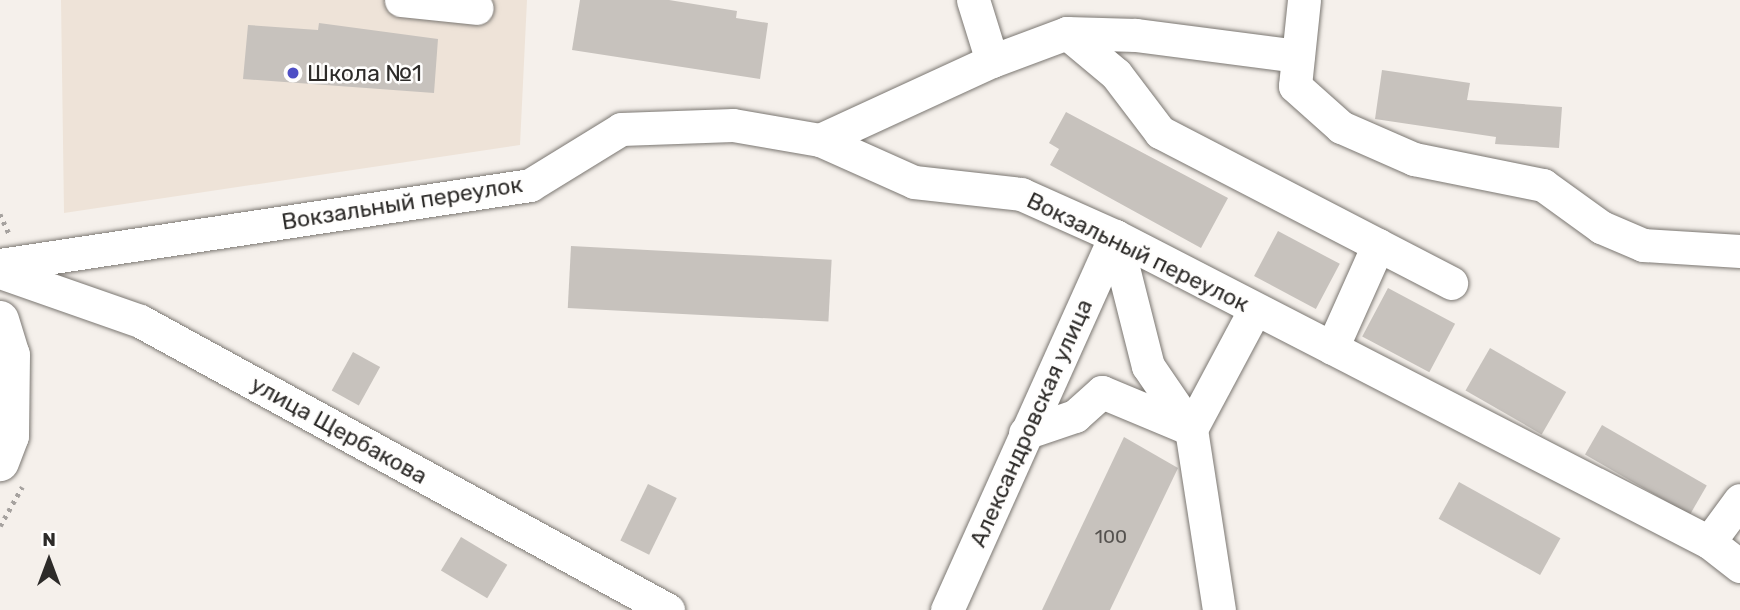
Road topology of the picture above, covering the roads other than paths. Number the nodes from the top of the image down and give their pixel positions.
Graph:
1 (401, 0) edge
2 (973, 0) edge
3 (1304, 0) edge
4 (477, 8) dead end
5 (1067, 33) junction
6 (1298, 56) junction
7 (992, 61) junction
8 (820, 140) junction
9 (1115, 236) junction
10 (1378, 245) junction
11 (1740, 251) edge
12 (0, 264) edge
13 (0, 272) edge
14 (1451, 283) dead end
15 (1255, 309) junction
16 (0, 320) edge
17 (1332, 348) junction
18 (1191, 429) junction
19 (1025, 433) junction
20 (0, 462) edge
21 (1740, 500) edge
22 (1709, 542) junction
23 (1740, 566) edge
24 (668, 610) edge
25 (947, 610) edge
26 (1219, 610) edge

1 - 4 street
2 - 7 street
3 - 6 street
5 - 6 street
5 - 7 street
5 - 10 street
6 - 11 street
7 - 8 street
8 - 9 street, Вокзальный переулок
8 - 12 street, Вокзальный переулок
9 - 15 street, Вокзальный переулок
9 - 18 street
9 - 19 street, Александровская улица
10 - 14 street
10 - 17 street
13 - 24 street, улица Щербакова
15 - 17 street, Вокзальный переулок
15 - 18 street
16 - 20 main road
17 - 22 street, Вокзальный переулок
18 - 19 street
18 - 26 street
19 - 25 street, Александровская улица
21 - 22 street
22 - 23 street, Вокзальный переулок

